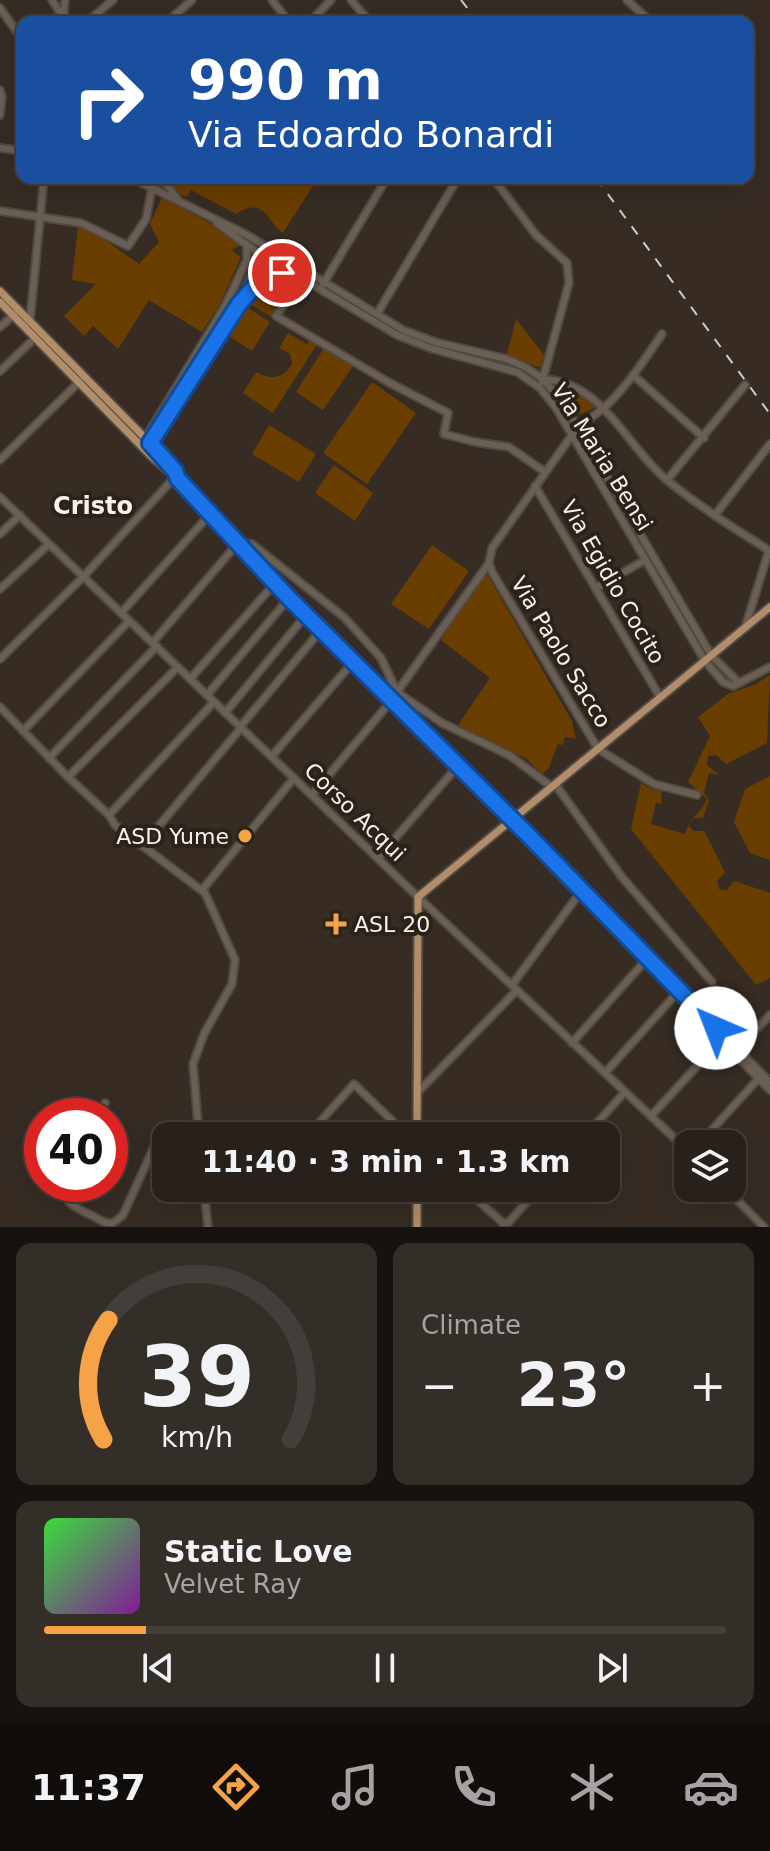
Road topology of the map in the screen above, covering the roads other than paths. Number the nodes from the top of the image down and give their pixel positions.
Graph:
1 (52, 0) edge
2 (65, 0) edge
3 (113, 0) edge
4 (192, 0) edge
5 (272, 0) edge
6 (331, 0) edge
7 (351, 0) edge
8 (627, 0) edge
9 (0, 8) edge
10 (64, 11) junction
11 (64, 16) edge
12 (94, 16) edge
13 (174, 16) edge
14 (284, 16) edge
15 (316, 16) edge
16 (365, 16) edge
17 (644, 16) edge
18 (16, 31) edge
19 (0, 90) edge
20 (0, 115) edge
21 (43, 184) edge
22 (144, 184) edge
23 (161, 184) edge
24 (164, 184) edge
25 (165, 184) edge
26 (383, 184) edge
27 (454, 184) edge
28 (498, 184) edge
29 (158, 191) junction
30 (177, 198) junction
31 (198, 209) junction
32 (0, 211) edge
33 (40, 216) junction
34 (261, 244) junction
35 (249, 247) junction
36 (261, 254) junction
37 (302, 279) junction
38 (322, 286) junction
39 (0, 291) edge
40 (0, 302) edge
41 (239, 304) junction
42 (16, 313) junction
43 (377, 314) junction
44 (27, 324) junction
45 (0, 327) edge
46 (662, 334) dead end
47 (35, 338) junction
48 (0, 371) edge
49 (633, 375) junction
50 (85, 376) junction
51 (543, 379) junction
52 (79, 383) junction
53 (745, 385) dead end
54 (540, 388) junction
55 (604, 408) junction
56 (578, 427) junction
57 (572, 435) junction
58 (704, 438) junction
59 (148, 440) junction
60 (770, 444) edge
61 (142, 447) junction
62 (0, 460) edge
63 (545, 472) junction
64 (176, 478) junction
65 (667, 480) junction
66 (535, 486) junction
67 (0, 497) edge
68 (211, 513) junction
69 (20, 515) junction
70 (715, 515) junction
71 (0, 534) edge
72 (238, 543) junction
73 (49, 544) junction
74 (770, 550) edge
75 (645, 560) junction
76 (489, 563) junction
77 (83, 577) junction
78 (275, 583) junction
79 (596, 588) junction
80 (0, 589) edge
81 (289, 598) junction
82 (770, 607) edge
83 (121, 613) junction
84 (306, 615) junction
85 (129, 621) junction
86 (745, 628) junction
87 (321, 630) junction
88 (155, 644) junction
89 (708, 658) junction
90 (0, 659) edge
91 (353, 662) junction
92 (178, 667) junction
93 (770, 667) edge
94 (190, 679) junction
95 (397, 692) junction
96 (207, 695) junction
97 (660, 697) junction
98 (391, 701) junction
99 (214, 702) junction
100 (0, 707) edge
101 (225, 713) junction
102 (240, 727) junction
103 (23, 731) junction
104 (598, 749) junction
105 (272, 756) junction
106 (49, 758) junction
107 (457, 767) junction
108 (68, 777) junction
109 (294, 778) junction
110 (553, 786) junction
111 (312, 795) junction
112 (697, 795) dead end
113 (109, 815) junction
114 (511, 820) junction
115 (142, 846) junction
116 (378, 858) junction
117 (202, 890) junction
118 (579, 894) junction
119 (418, 897) junction
120 (645, 961) junction
121 (712, 982) dead end
122 (514, 988) junction
123 (677, 993) junction
124 (770, 1015) edge
125 (722, 1039) junction
126 (572, 1043) junction
127 (738, 1049) junction
128 (605, 1073) junction
129 (759, 1078) junction
130 (770, 1082) edge
131 (770, 1090) edge
132 (625, 1092) junction
133 (417, 1093) junction
134 (651, 1116) junction
135 (198, 1122) edge
136 (320, 1122) edge
137 (393, 1122) edge
138 (417, 1122) edge
139 (598, 1122) edge
140 (712, 1130) edge
141 (674, 1138) edge
142 (152, 1151) edge
143 (68, 1202) edge
144 (205, 1202) edge
145 (417, 1202) edge
146 (480, 1202) edge
147 (527, 1202) edge
148 (739, 1202) edge
149 (208, 1227) edge
150 (417, 1227) edge
151 (764, 1227) edge

1 - 10 street
2 - 10 street
3 - 12 street
4 - 13 street
5 - 14 street
6 - 15 street
7 - 16 street
8 - 17 street
9 - 18 street
10 - 11 street
19 - 20 street
21 - 33 street
22 - 29 street
23 - 29 street
24 - 29 street
25 - 30 street
26 - 38 street
27 - 43 street
28 - 51 street
29 - 30 street
29 - 33 street
30 - 31 street
31 - 34 street, Via Maria Bensi
31 - 35 street, Via Maria Bensi
32 - 33 street
33 - 44 street
34 - 35 street
34 - 36 street
34 - 38 street, Via Maria Bensi
35 - 36 street, Via Maria Bensi
35 - 59 street
36 - 37 street, Via Maria Bensi
36 - 41 street
37 - 38 street, Via Maria Bensi
37 - 41 street
37 - 63 street
38 - 43 street, Via Maria Bensi
38 - 54 street, Via Maria Bensi
39 - 42 main road
40 - 42 main road
41 - 59 street
42 - 44 main road
42 - 45 street
43 - 51 street, Via Maria Bensi
44 - 47 main road
44 - 50 main road
46 - 49 street, Via Paolo Sacco
47 - 48 street
47 - 52 main road
49 - 55 street, Via Paolo Sacco
49 - 58 street
50 - 52 street
50 - 59 main road
51 - 54 street
51 - 55 street
51 - 56 street, Via Maria Bensi
52 - 61 main road
52 - 62 street
53 - 58 street
54 - 57 street, Via Maria Bensi
55 - 56 street, Via Paolo Sacco
55 - 65 street
56 - 57 street, Via Paolo Sacco
56 - 89 street, Via Maria Bensi
57 - 63 street, Via Paolo Sacco
57 - 75 street, Via Maria Bensi
58 - 65 street
59 - 61 street
59 - 64 main road
60 - 70 street
61 - 64 main road
63 - 66 street, Via Paolo Sacco
64 - 68 main road
64 - 77 street
65 - 70 street
66 - 76 street, Via Paolo Sacco
66 - 79 street, Via Egidio Cocito
67 - 69 street, Corso Acqui
68 - 72 main road
68 - 83 street
69 - 71 street
69 - 73 street, Corso Acqui
70 - 74 street
72 - 78 main road
72 - 88 street
72 - 95 street
73 - 77 street, Corso Acqui
73 - 80 street
74 - 86 street
75 - 79 street
75 - 89 street, Via Maria Bensi
76 - 95 street
76 - 104 street, Via Paolo Sacco
77 - 83 street, Corso Acqui
77 - 90 street
78 - 81 main road
78 - 94 street
79 - 97 street, Via Egidio Cocito
81 - 84 main road
81 - 96 street
82 - 86 main road
83 - 85 street, Corso Acqui
84 - 87 main road
84 - 101 street
85 - 88 street, Corso Acqui
85 - 103 street
86 - 89 main road
87 - 91 main road
87 - 102 street
88 - 92 street, Corso Acqui
88 - 106 street
89 - 93 street, Via Maria Bensi
89 - 97 main road
91 - 98 main road
91 - 105 street
92 - 94 street, Corso Acqui
92 - 108 street
94 - 96 street, Corso Acqui
95 - 110 street
96 - 99 street, Corso Acqui
97 - 104 main road
98 - 107 main road
98 - 111 street
99 - 101 street, Corso Acqui
99 - 113 street
100 - 103 street
101 - 102 street, Corso Acqui
102 - 105 street, Corso Acqui
102 - 115 street
103 - 106 street
104 - 110 main road
104 - 112 street, Via Paolo Sacco
105 - 109 street, Corso Acqui
106 - 108 street
107 - 114 main road
107 - 116 street
108 - 113 street
109 - 111 street, Corso Acqui
109 - 117 street
110 - 114 main road
110 - 121 street
111 - 116 street, Corso Acqui
113 - 115 street
114 - 118 street
114 - 119 main road
114 - 127 street
115 - 117 street
116 - 119 street, Corso Acqui
117 - 135 street
118 - 120 street
118 - 122 street
119 - 122 street, Corso Acqui
119 - 133 main road
120 - 123 street
120 - 126 street
122 - 126 street, Corso Acqui
122 - 133 street
123 - 125 street
123 - 128 street
124 - 127 street
125 - 129 street
125 - 134 street
126 - 128 street, Corso Acqui
127 - 130 street
128 - 132 street, Corso Acqui
129 - 131 street
129 - 140 street
132 - 134 street, Corso Acqui
132 - 139 street
133 - 138 main road
134 - 141 street, Corso Acqui
136 - 137 street
142 - 143 street
144 - 149 street
145 - 150 main road
146 - 147 street
148 - 151 street

